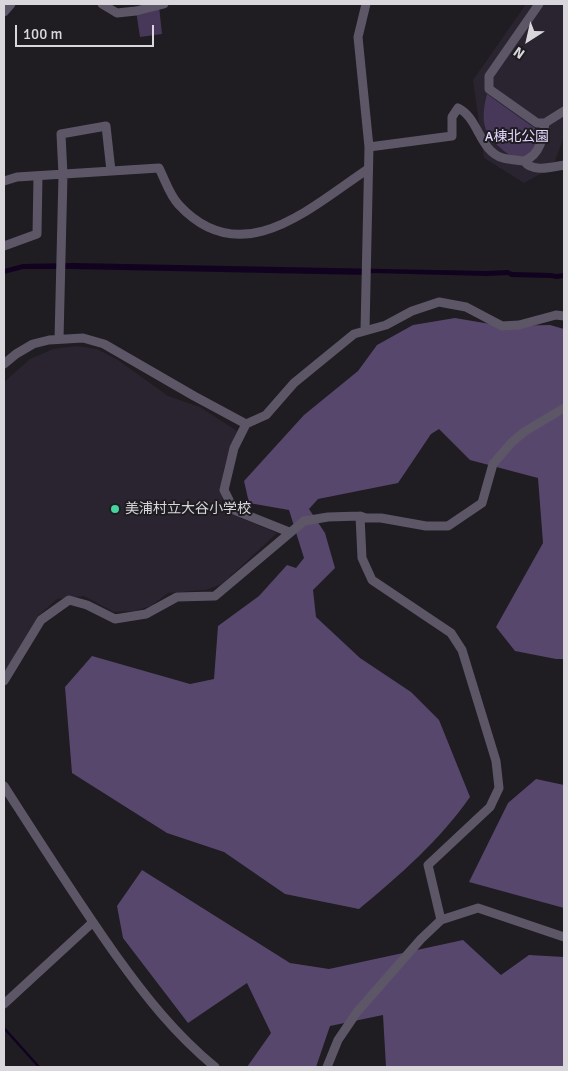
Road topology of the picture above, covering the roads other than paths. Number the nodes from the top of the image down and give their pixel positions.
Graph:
1 (11, 4) edge
2 (102, 4) edge
3 (164, 4) edge
4 (366, 4) edge
5 (539, 4) edge
6 (4, 12) edge
7 (564, 111) edge
8 (545, 123) junction
9 (369, 148) junction
10 (524, 161) junction
11 (564, 165) edge
12 (368, 169) junction
13 (111, 172) junction
14 (63, 175) junction
15 (38, 176) junction
16 (4, 182) edge
17 (4, 246) edge
18 (564, 316) edge
19 (365, 330) junction
20 (59, 339) junction
21 (4, 364) edge
22 (564, 408) edge
23 (246, 424) junction
24 (360, 516) junction
25 (289, 532) junction
26 (4, 681) edge
27 (4, 786) edge
28 (441, 920) junction
29 (92, 922) junction
30 (564, 937) edge
31 (4, 1004) edge
32 (215, 1067) edge
33 (327, 1067) edge

1 - 6 street
2 - 3 street
4 - 9 street
5 - 8 street
7 - 8 street
8 - 10 street
9 - 10 street
9 - 12 street
10 - 11 street
12 - 13 street
12 - 19 street
13 - 14 street
13 - 14 street
14 - 15 street
14 - 20 street
15 - 16 street
15 - 17 street
18 - 19 street
19 - 23 street
20 - 21 street
20 - 23 street
22 - 24 street
23 - 25 street
24 - 25 street
24 - 28 street
25 - 26 street
27 - 29 street
28 - 30 street
28 - 33 street
29 - 31 street
29 - 32 street

